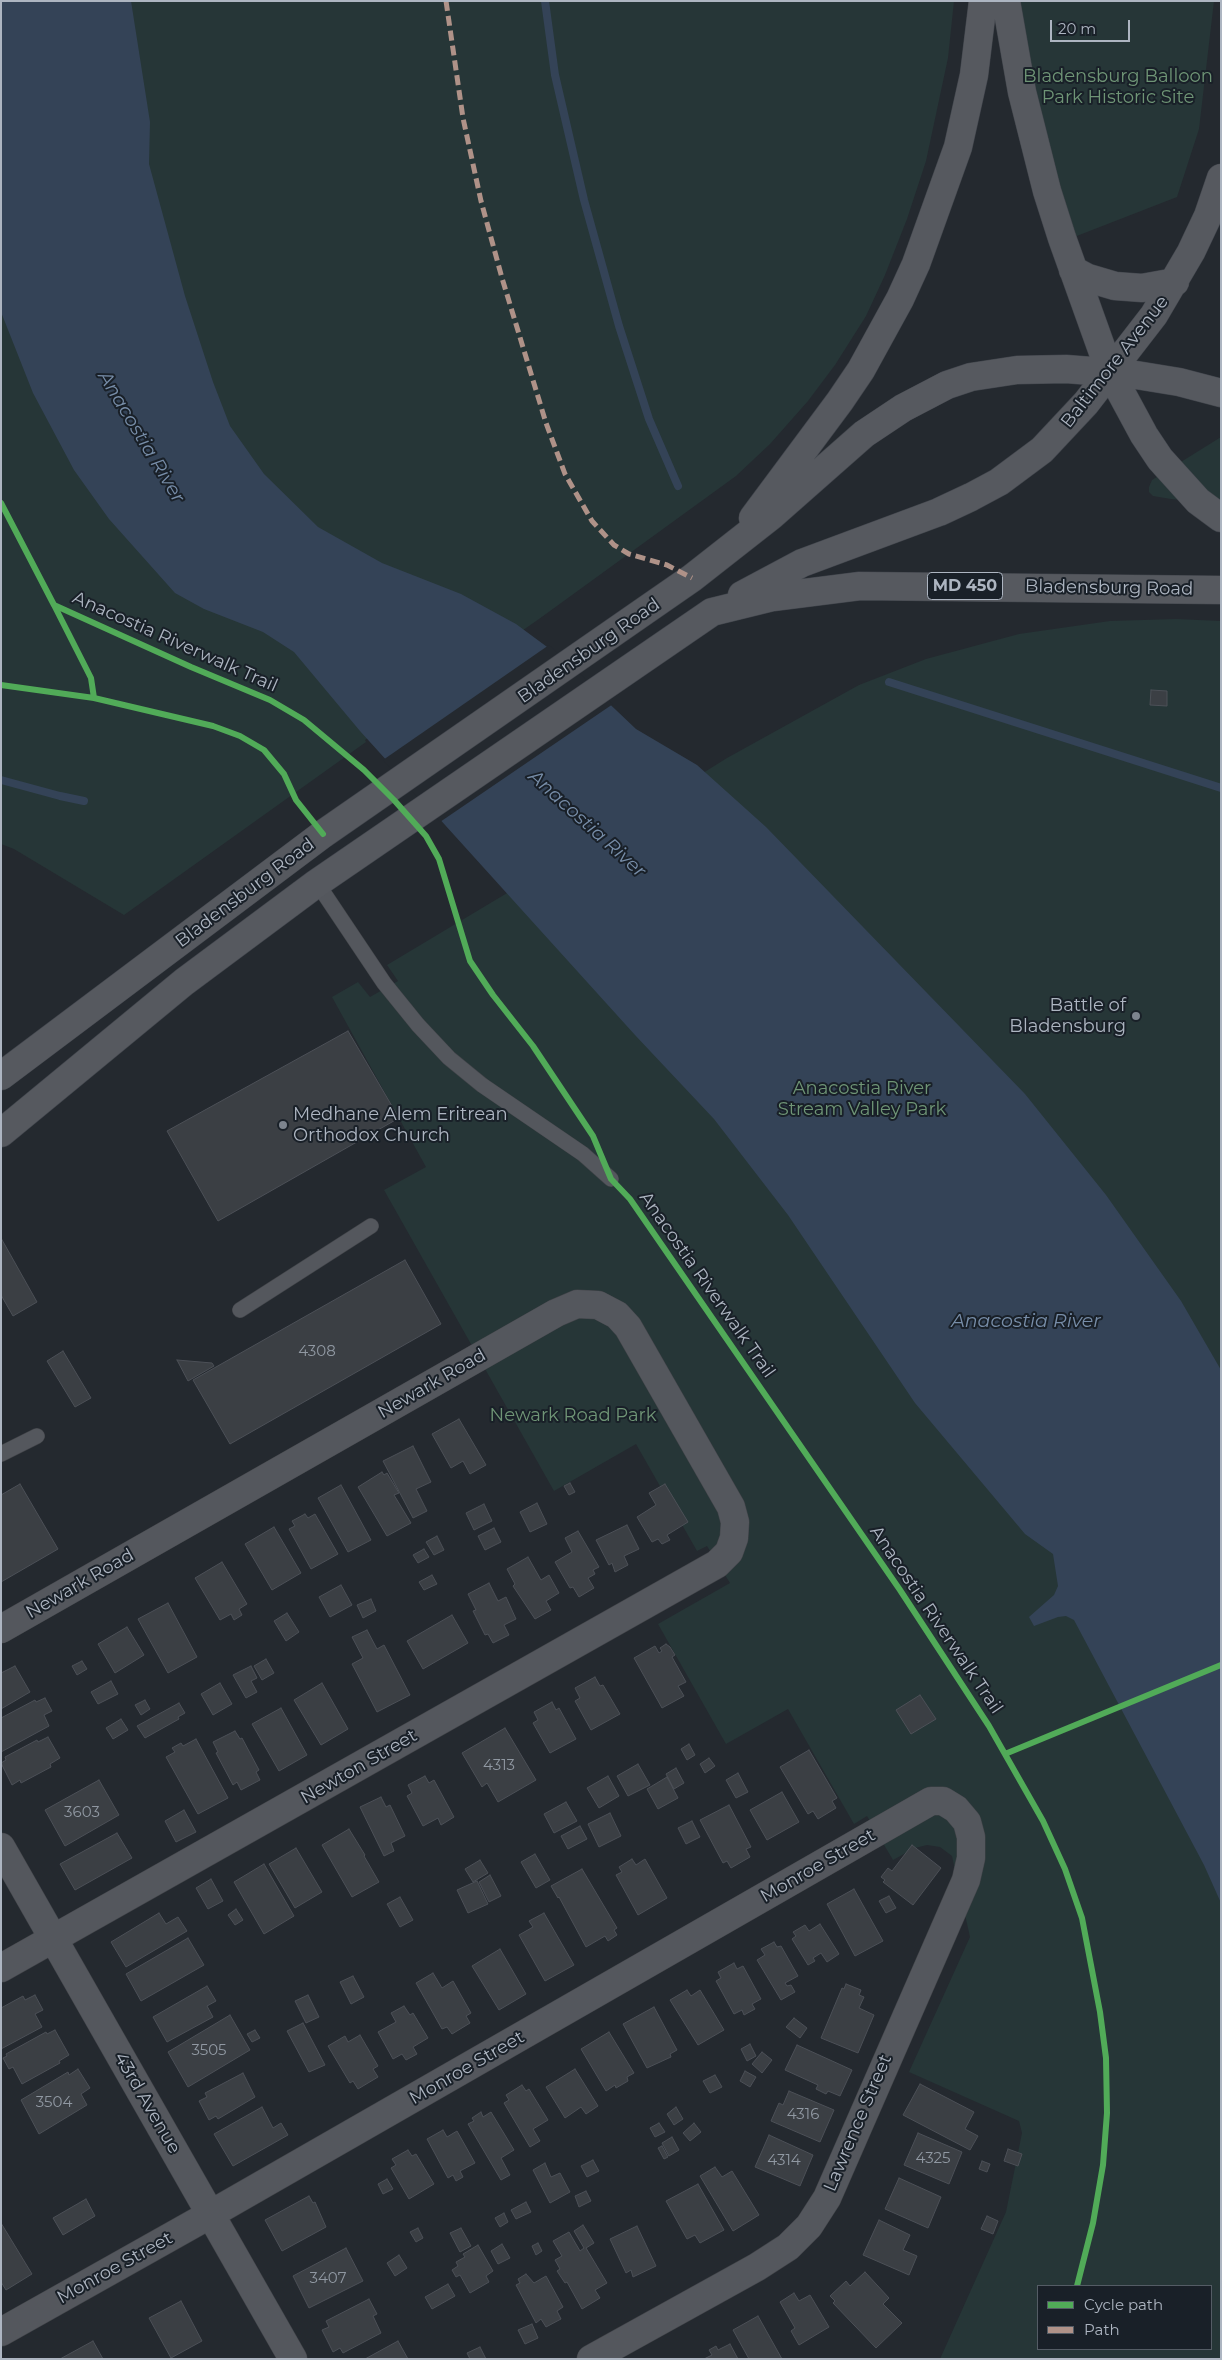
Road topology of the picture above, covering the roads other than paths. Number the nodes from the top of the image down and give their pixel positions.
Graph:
1 (983, 1) edge
2 (1006, 1) edge
3 (1221, 178) edge
4 (1073, 270) junction
5 (1175, 282) junction
6 (1110, 372) junction
7 (1221, 393) edge
8 (1221, 518) edge
9 (732, 548) junction
10 (1221, 590) edge
11 (712, 612) junction
12 (317, 882) junction
13 (1, 1076) edge
14 (1, 1133) edge
15 (611, 1180) dead end
16 (371, 1226) dead end
17 (240, 1310) dead end
18 (37, 1436) dead end
19 (1, 1454) edge
20 (717, 1564) joint
21 (1, 1629) edge
22 (931, 1801) joint
23 (1, 1847) edge
24 (54, 1940) junction
25 (1, 1968) edge
26 (211, 2214) junction
27 (1, 2332) edge
28 (293, 2359) edge
29 (592, 2359) edge

1 - 9 main road
2 - 4 main road
3 - 5 main road, Baltimore Avenue
4 - 5 main road
4 - 6 main road
5 - 6 main road, Baltimore Avenue
6 - 7 main road, Bladensburg Road
6 - 8 main road
6 - 9 main road, Bladensburg Road
6 - 11 main road, Baltimore Avenue
9 - 13 main road, Bladensburg Road
10 - 11 main road, Bladensburg Road / MD 450
11 - 12 main road, Bladensburg Road
12 - 14 main road, Bladensburg Road
12 - 15 lane
16 - 17 lane
18 - 19 lane
20 - 21 street, Newark Road
20 - 24 street, Newton Street
22 - 26 street, Monroe Street
22 - 29 street, Lawrence Street
23 - 24 street, 43rd Avenue
24 - 25 street, Newton Street
24 - 26 street, 43rd Avenue
26 - 27 street, Monroe Street
26 - 28 street, 43rd Avenue

